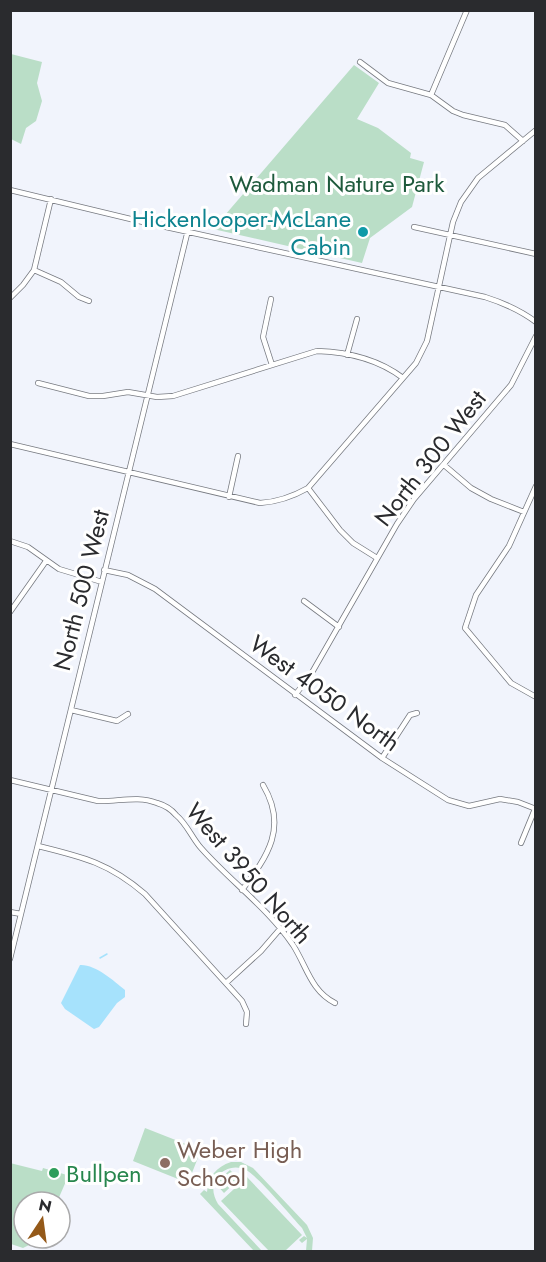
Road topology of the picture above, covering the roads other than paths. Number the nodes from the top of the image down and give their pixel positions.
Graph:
1 (466, 10) edge
2 (360, 62) dead end
3 (431, 95) junction
4 (536, 130) edge
5 (523, 141) junction
6 (10, 190) edge
7 (51, 199) junction
8 (414, 227) dead end
9 (188, 230) junction
10 (450, 236) junction
11 (536, 254) edge
12 (34, 270) junction
13 (439, 286) junction
14 (10, 298) edge
15 (271, 299) dead end
16 (89, 301) dead end
17 (357, 319) dead end
18 (536, 322) edge
19 (536, 336) edge
20 (347, 355) junction
21 (272, 365) junction
22 (403, 378) junction
23 (39, 384) dead end
24 (148, 396) junction
25 (10, 444) edge
26 (238, 456) dead end
27 (444, 465) junction
28 (129, 472) junction
29 (536, 486) edge
30 (308, 488) junction
31 (229, 497) junction
32 (525, 512) junction
33 (10, 541) edge
34 (377, 558) junction
35 (46, 561) junction
36 (105, 570) junction
37 (102, 582) junction
38 (304, 601) dead end
39 (10, 612) edge
40 (339, 627) junction
41 (295, 695) junction
42 (536, 696) edge
43 (71, 710) junction
44 (417, 713) dead end
45 (128, 714) dead end
46 (382, 758) junction
47 (10, 780) edge
48 (263, 785) dead end
49 (51, 790) junction
50 (535, 809) edge
51 (521, 843) dead end
52 (38, 846) junction
53 (242, 890) junction
54 (10, 912) edge
55 (21, 914) junction
56 (280, 929) junction
57 (10, 959) edge
58 (226, 983) junction
59 (335, 1004) dead end
60 (246, 1024) dead end

1 - 3 street
2 - 3 street
3 - 5 street
4 - 5 street
5 - 10 street
6 - 7 street
7 - 9 street
7 - 12 street
8 - 10 street
9 - 13 street
9 - 24 street, North 500 West
10 - 11 street
10 - 13 street
12 - 14 street
12 - 16 street
13 - 18 street
13 - 22 street
15 - 21 street
17 - 20 street
19 - 27 street, North 300 West
20 - 21 street
20 - 22 street
21 - 24 street
22 - 30 street
23 - 24 street
24 - 28 street, North 500 West
25 - 28 street
26 - 31 street
27 - 32 street
27 - 34 street, North 300 West
28 - 31 street
28 - 36 street, North 500 West
29 - 32 street
30 - 31 street
30 - 34 street
32 - 42 street
33 - 35 street
34 - 40 street, North 300 West
35 - 37 street
35 - 39 street
36 - 37 street, North 500 West
36 - 41 street, West 4050 North
37 - 43 street, North 500 West
38 - 40 street
40 - 41 street, North 300 West
41 - 46 street, West 4050 North
43 - 45 street
43 - 49 street, North 500 West
44 - 46 street
46 - 50 street, West 4050 North
47 - 49 street, West 3950 North
48 - 53 street
49 - 52 street, North 500 West
49 - 53 street, West 3950 North
50 - 51 street
52 - 55 street, North 500 West
52 - 58 street
53 - 56 street, West 3950 North
54 - 55 street
55 - 57 street, North 500 West
56 - 58 street
56 - 59 street, West 3950 North
58 - 60 street

